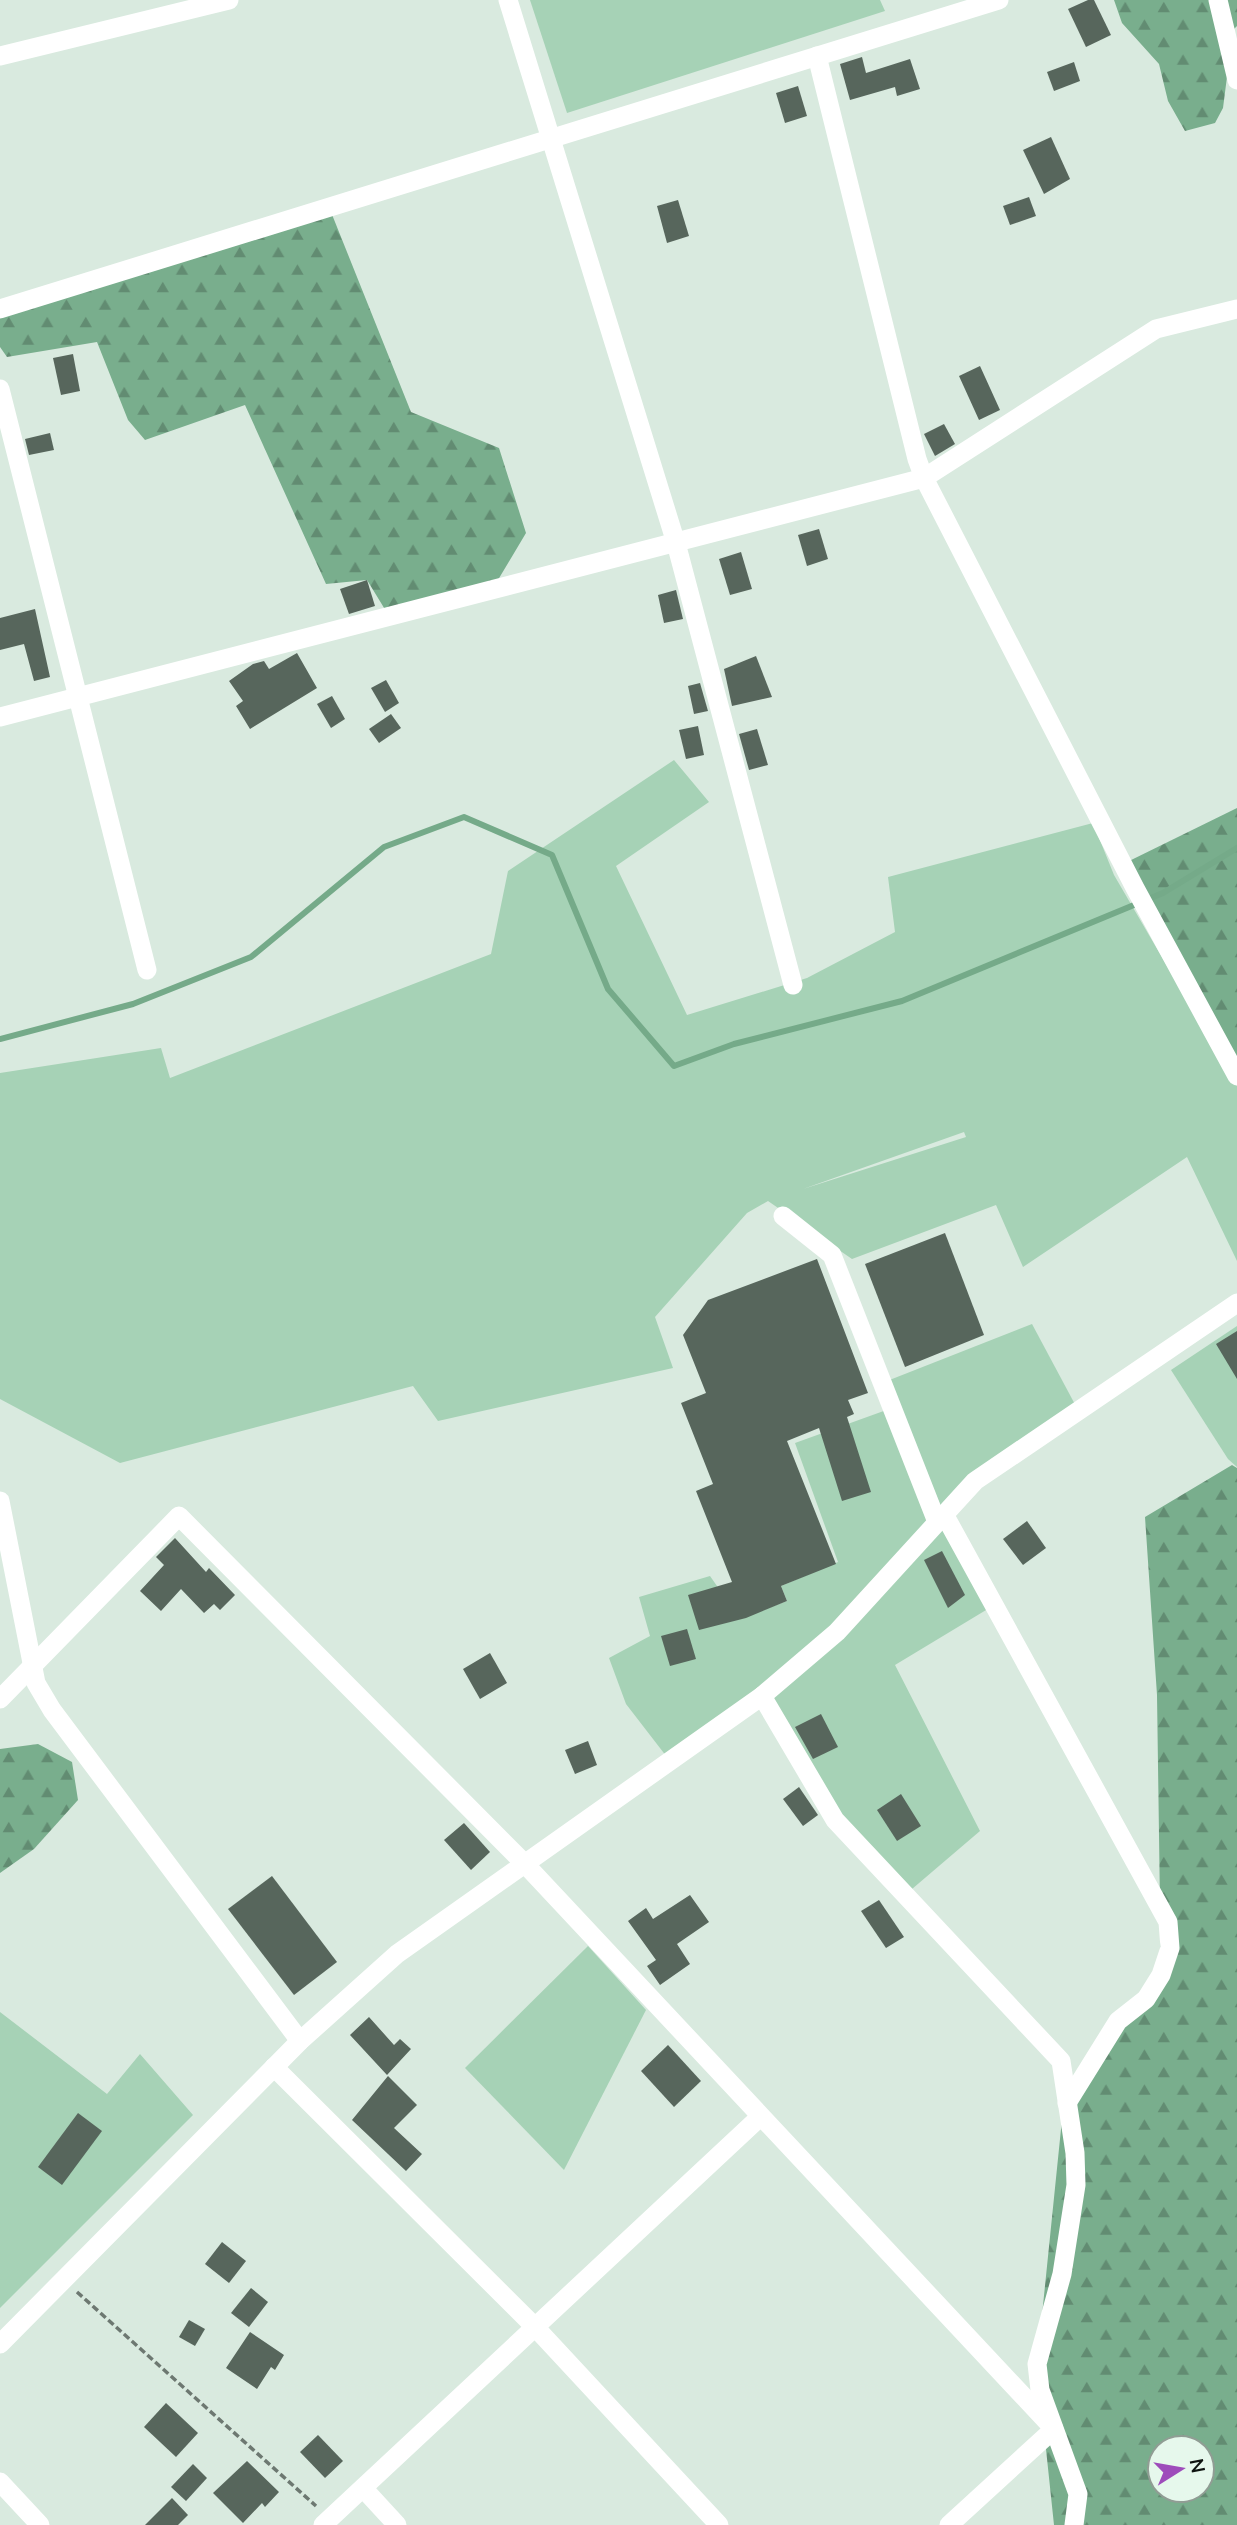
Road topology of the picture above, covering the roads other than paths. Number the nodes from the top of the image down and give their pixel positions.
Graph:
1 (229, 0) edge
2 (508, 0) edge
3 (999, 0) edge
4 (1217, 0) edge
5 (0, 56) edge
6 (817, 56) junction
7 (1237, 80) edge
8 (552, 138) junction
9 (0, 309) edge
10 (1237, 309) edge
11 (0, 389) edge
12 (925, 478) junction
13 (676, 543) junction
14 (79, 695) junction
15 (0, 717) edge
16 (147, 970) dead end
17 (793, 985) dead end
18 (1237, 1076) edge
19 (783, 1216) dead end
20 (1237, 1303) edge
21 (0, 1502) edge
22 (941, 1518) junction
23 (32, 1665) junction
24 (762, 1696) junction
25 (0, 1699) edge
26 (525, 1864) junction
27 (300, 2041) junction
28 (274, 2067) junction
29 (1067, 2103) junction
30 (760, 2118) junction
31 (535, 2327) junction
32 (0, 2344) edge
33 (1055, 2429) junction
34 (0, 2482) edge
35 (363, 2488) junction
36 (326, 2522) edge
37 (40, 2525) edge
38 (397, 2525) edge
39 (719, 2525) edge
40 (949, 2525) edge
41 (1073, 2525) edge

1 - 5 street
2 - 8 street
3 - 6 street
4 - 7 street
6 - 8 street
6 - 12 street
8 - 9 street
8 - 13 street
10 - 12 street
11 - 14 street
12 - 13 street
12 - 18 street
13 - 14 street
13 - 17 street
14 - 15 street
14 - 16 street
19 - 22 street
20 - 22 street
21 - 23 street
22 - 24 street
22 - 29 street
23 - 25 street
23 - 26 street
23 - 27 street
24 - 26 street
24 - 29 street
26 - 27 street
26 - 30 street
27 - 28 street
28 - 31 street
28 - 32 street
29 - 33 street
30 - 31 street
30 - 33 street
31 - 35 street
31 - 39 street
33 - 40 street
33 - 41 street
34 - 37 street
35 - 36 street
35 - 38 street

